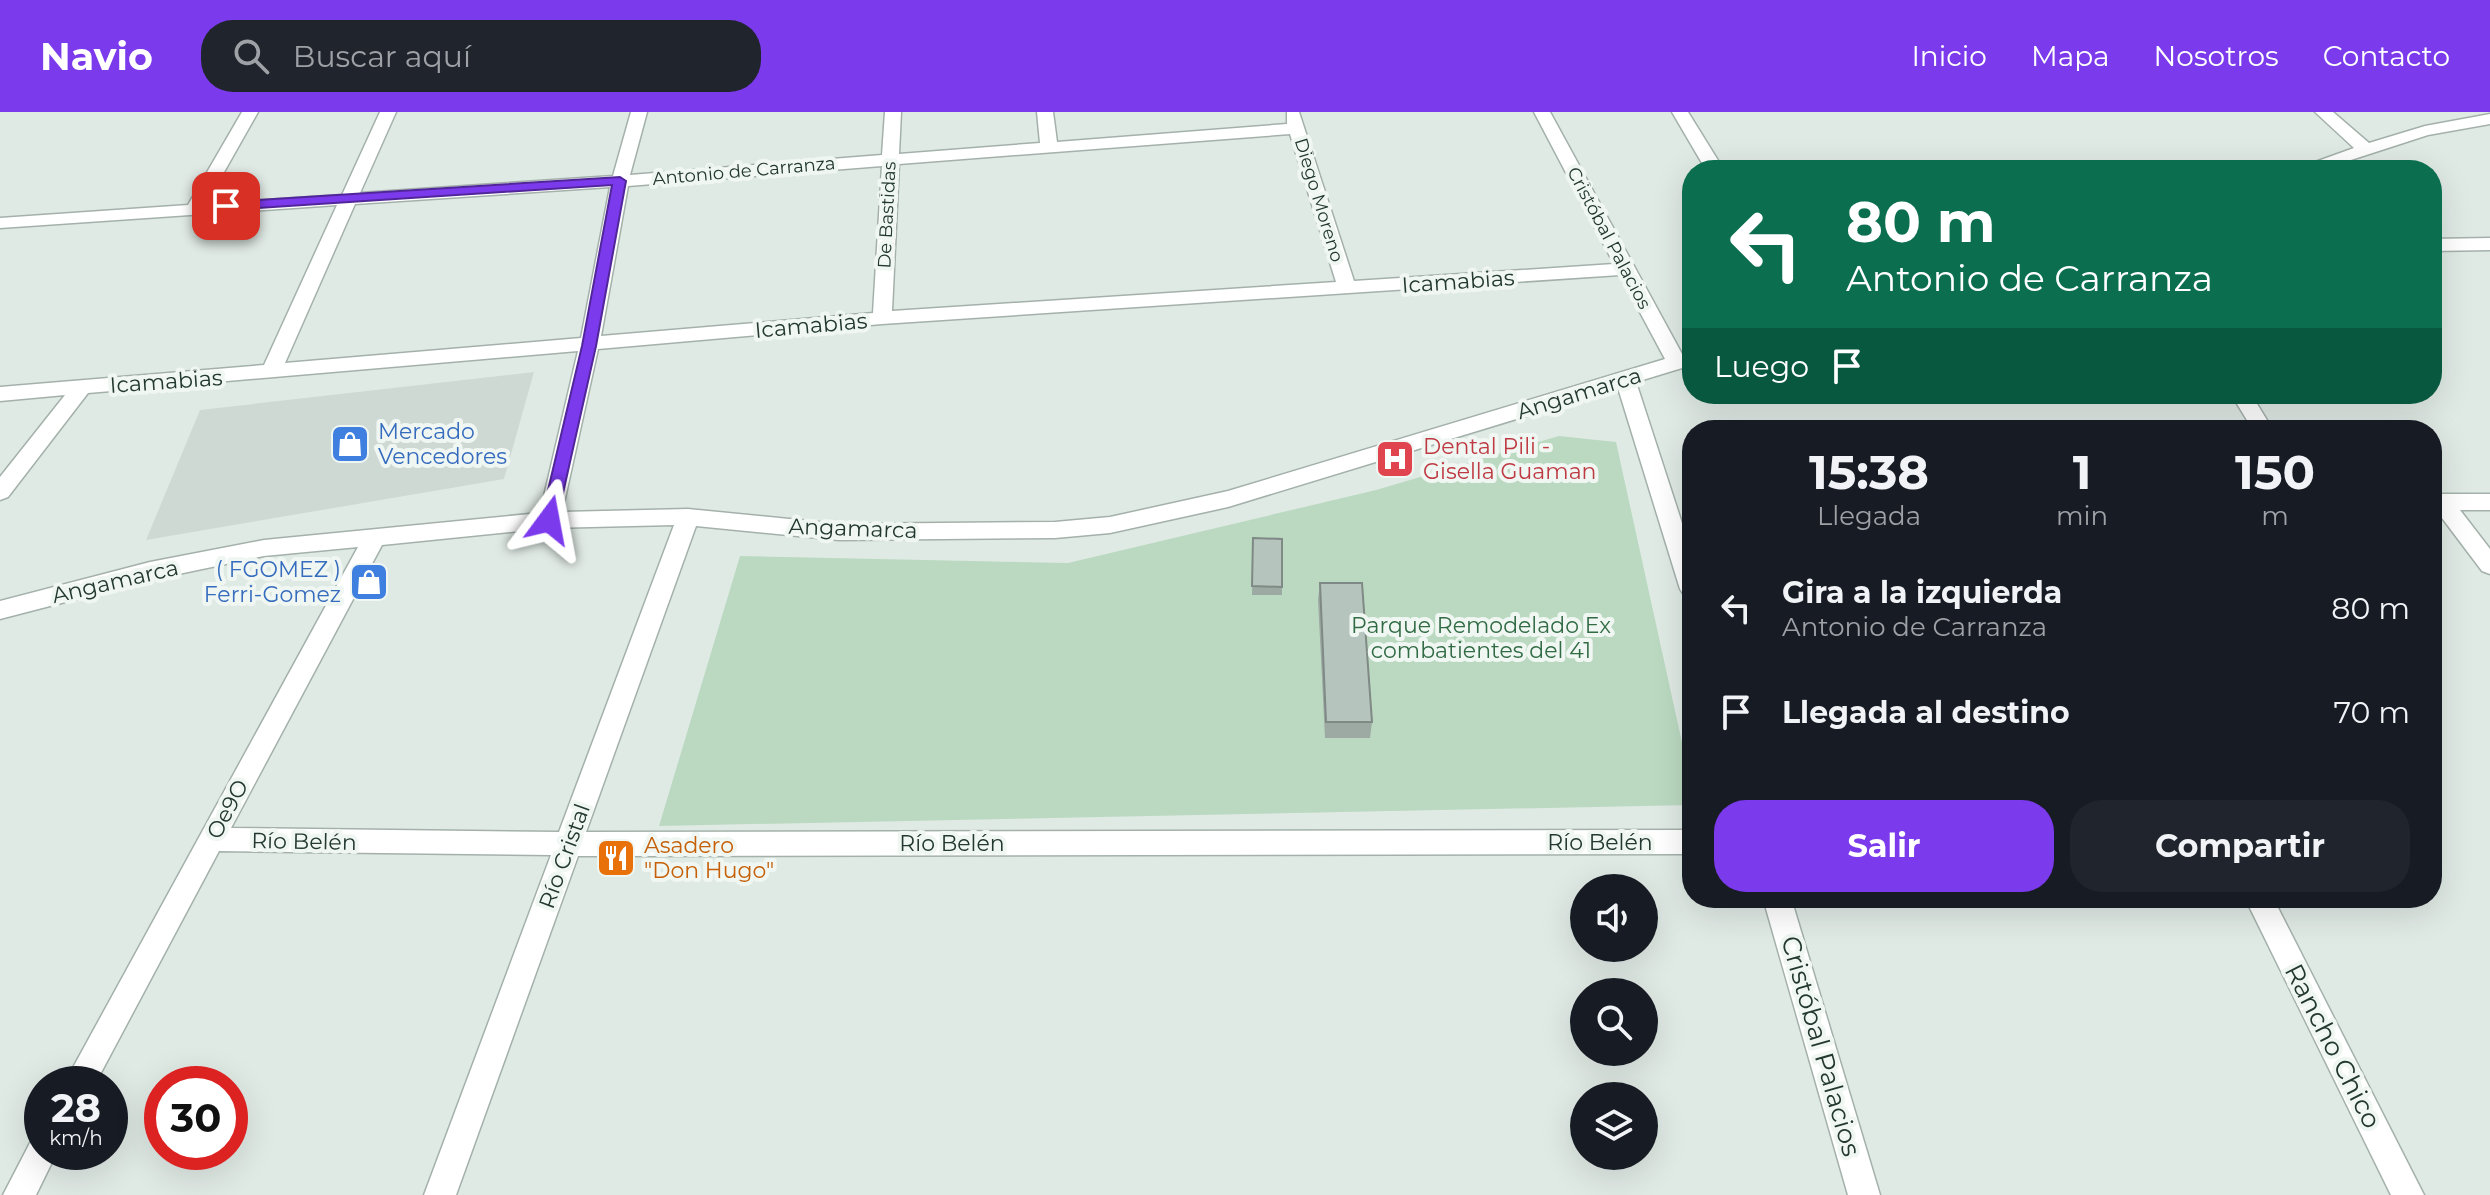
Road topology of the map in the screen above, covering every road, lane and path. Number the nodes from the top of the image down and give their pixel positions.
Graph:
1 (250, 112) edge
2 (388, 112) edge
3 (639, 112) edge
4 (893, 112) edge
5 (1045, 112) edge
6 (1542, 112) edge
7 (1680, 112) edge
8 (2323, 112) edge
9 (2490, 119) edge
10 (1295, 120) edge
11 (1049, 147) junction
12 (2366, 150) junction
13 (889, 159) junction
14 (1709, 160) edge
15 (2334, 160) edge
16 (620, 181) junction
17 (349, 198) junction
18 (195, 208) junction
19 (0, 223) edge
20 (2490, 244) edge
21 (2442, 245) edge
22 (1624, 269) junction
23 (1347, 288) junction
24 (882, 318) junction
25 (589, 346) junction
26 (1682, 358) edge
27 (1682, 362) edge
28 (270, 373) junction
29 (1625, 379) junction
30 (82, 387) junction
31 (0, 394) edge
32 (0, 492) edge
33 (2442, 502) edge
34 (2490, 502) edge
35 (2442, 508) edge
36 (688, 517) junction
37 (549, 520) junction
38 (376, 535) junction
39 (1682, 556) edge
40 (2490, 565) edge
41 (0, 610) edge
42 (211, 839) junction
43 (1682, 842) edge
44 (568, 844) junction
45 (1780, 908) edge
46 (2264, 908) edge
47 (89, 1066) edge
48 (32, 1170) edge
49 (19, 1195) edge
50 (440, 1195) edge
51 (1864, 1195) edge
52 (2408, 1195) edge

1 - 18 street
2 - 17 street
3 - 16 street
4 - 13 street, De Bastidas
5 - 11 street
6 - 22 street, Cristóbal Palacios
7 - 14 street
8 - 12 street
9 - 12 street
10 - 11 street, Antonio de Carranza
10 - 23 street, Diego Moreno
11 - 13 street, Antonio de Carranza
12 - 15 street
13 - 16 street, Antonio de Carranza
13 - 24 street, De Bastidas
16 - 17 street, Antonio de Carranza
16 - 25 street
17 - 18 street, Antonio de Carranza
17 - 28 street
18 - 19 street, Antonio de Carranza
20 - 21 street
22 - 23 street, Icamabias
22 - 26 street, Cristóbal Palacios
23 - 24 street, Icamabias
24 - 25 street, Icamabias
25 - 28 street, Icamabias
25 - 37 street
27 - 29 street, Angamarca
28 - 30 street, Icamabias
29 - 36 street, Angamarca
29 - 39 street
30 - 31 street, Icamabias
30 - 32 street
33 - 34 street
35 - 40 street
36 - 37 street, Angamarca
36 - 44 street, Río Cristal
37 - 38 street, Angamarca
38 - 41 street, Angamarca
38 - 42 street, Oe9O
42 - 44 street, Río Belén
42 - 47 street, Oe9O
43 - 44 street, Río Belén
44 - 50 street, Río Cristal
45 - 51 street, Cristóbal Palacios
46 - 52 street, Rancho Chico
48 - 49 street

